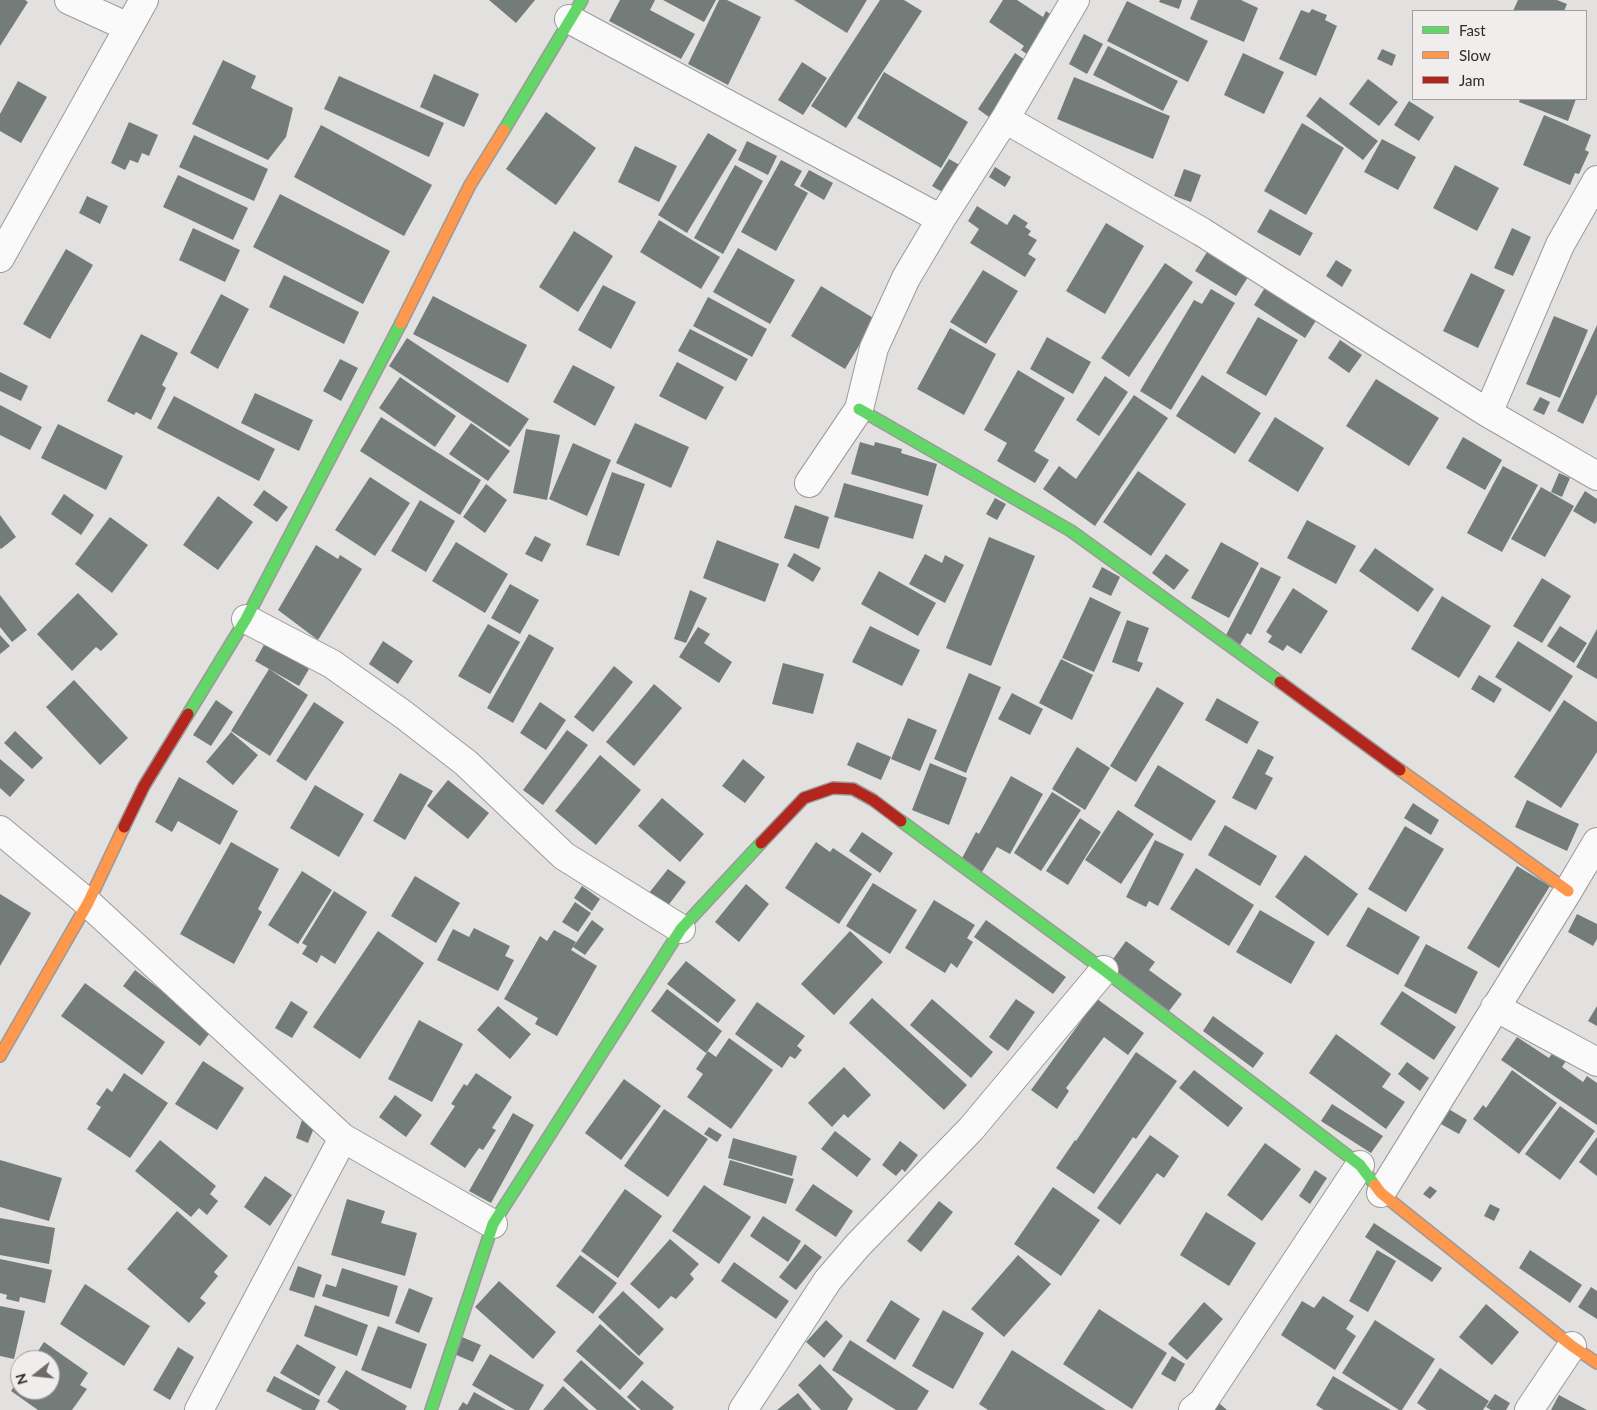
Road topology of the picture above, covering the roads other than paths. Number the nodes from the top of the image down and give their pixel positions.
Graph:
1 (69, 0) edge
2 (144, 0) edge
3 (1075, 0) edge
4 (578, 5) edge
5 (128, 27) junction
6 (1005, 119) junction
7 (1597, 180) edge
8 (941, 218) junction
9 (0, 258) edge
10 (859, 409) junction
11 (1488, 413) junction
12 (1597, 476) edge
13 (809, 482) dead end
14 (246, 619) junction
15 (0, 830) edge
16 (1597, 842) edge
17 (1568, 891) junction
18 (88, 903) junction
19 (681, 929) junction
20 (1104, 970) junction
21 (1495, 1008) junction
22 (0, 1056) edge
23 (1597, 1062) edge
24 (343, 1138) junction
25 (1360, 1165) junction
26 (1381, 1193) junction
27 (493, 1224) junction
28 (1572, 1346) junction
29 (1597, 1363) edge
30 (199, 1410) edge
31 (431, 1410) edge
32 (743, 1410) edge
33 (1194, 1410) edge
34 (1529, 1410) edge

1 - 5 street
2 - 5 street
3 - 6 street
4 - 8 street
4 - 14 street
5 - 9 street
6 - 8 street
6 - 11 street
7 - 11 street
8 - 10 street
10 - 13 street
10 - 17 street
11 - 12 street
14 - 18 street
14 - 19 street
15 - 18 street
16 - 17 street
17 - 21 street
18 - 22 street
18 - 24 street
19 - 20 street
19 - 27 street
20 - 25 street
20 - 32 street
21 - 23 street
21 - 26 street
24 - 27 street
24 - 30 street
25 - 26 street
25 - 33 street
26 - 28 street
27 - 31 street
28 - 29 street
28 - 34 street

